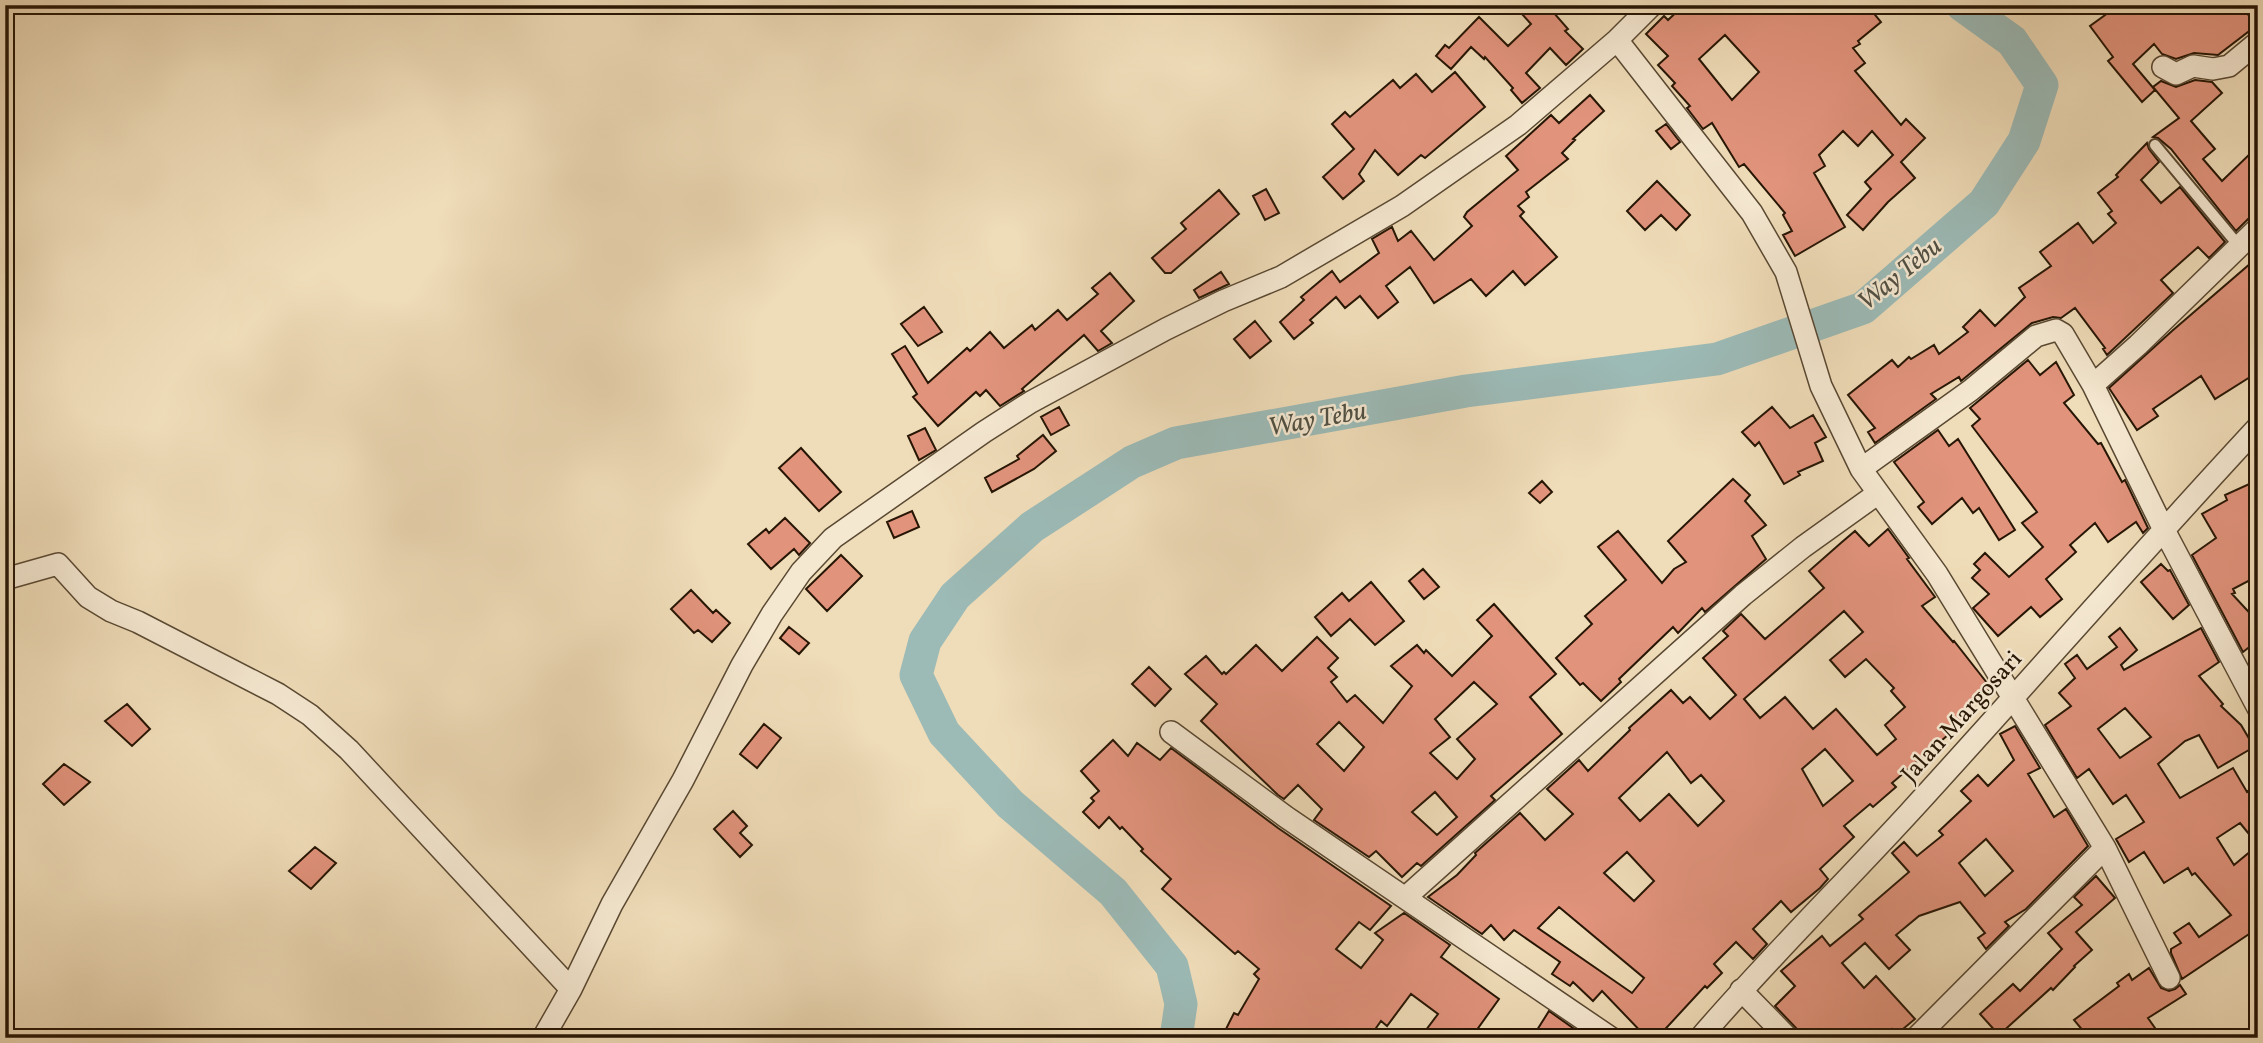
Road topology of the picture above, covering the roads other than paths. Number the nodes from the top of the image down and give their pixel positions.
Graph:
1 (1652, 5) edge
2 (1618, 40) junction
3 (2258, 42) edge
4 (2162, 67) dead end
5 (2155, 145) dead end
6 (2258, 228) edge
7 (2238, 246) junction
8 (2093, 385) junction
9 (2258, 428) edge
10 (1861, 469) junction
11 (1877, 494) junction
12 (2164, 528) junction
13 (5, 579) edge
14 (2013, 698) junction
15 (2258, 708) edge
16 (1171, 732) dead end
17 (2105, 848) junction
18 (1406, 897) junction
19 (2169, 978) dead end
20 (572, 989) junction
21 (1741, 990) junction
22 (544, 1038) edge
23 (1611, 1038) edge
24 (1700, 1038) edge
25 (1788, 1038) edge
26 (1916, 1038) edge

1 - 2 street
2 - 10 street
2 - 20 street
3 - 4 street
5 - 7 lane
6 - 7 street
7 - 8 street
8 - 10 street
8 - 12 street
9 - 12 street, Jalan Margosari
10 - 11 street
11 - 14 street
11 - 18 street
12 - 14 street, Jalan Margosari
12 - 15 street
13 - 20 street
14 - 17 street
14 - 21 street, Jalan Margosari
16 - 18 street
17 - 19 street
17 - 26 street
18 - 23 street
20 - 22 street
21 - 24 street, Jalan Margosari
21 - 25 street

